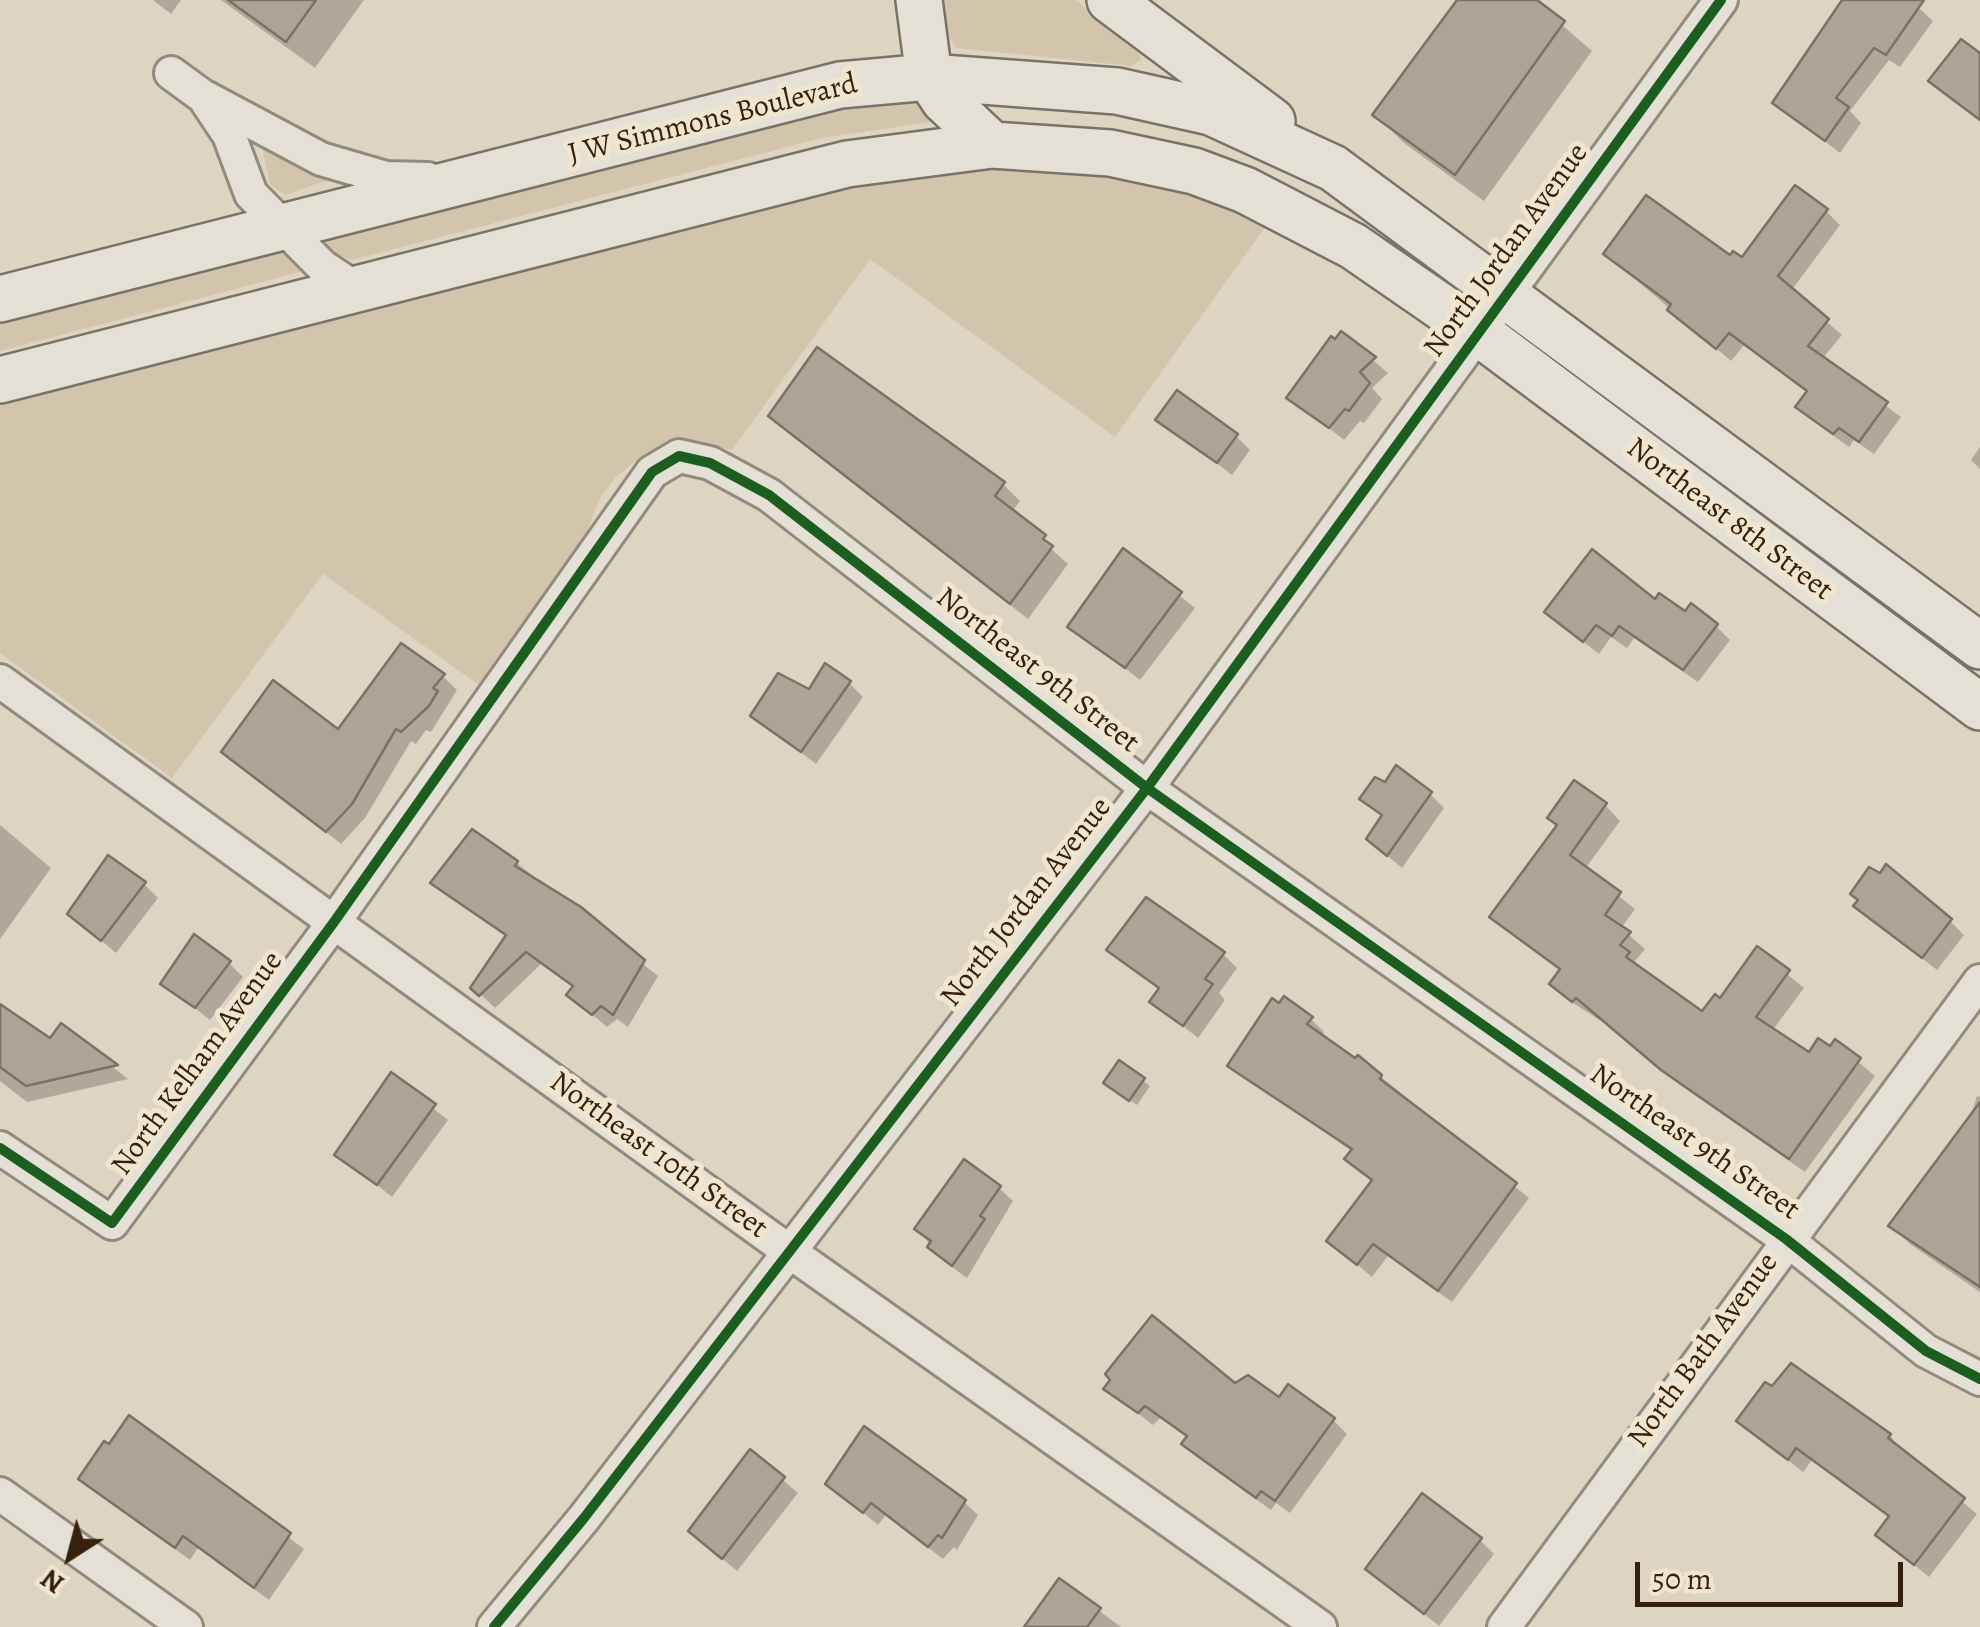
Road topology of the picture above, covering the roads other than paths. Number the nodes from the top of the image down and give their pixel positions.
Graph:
1 (919, 0) edge
2 (1110, 0) edge
3 (1721, 0) edge
4 (172, 73) dead end
5 (930, 77) junction
6 (201, 95) junction
7 (992, 145) junction
8 (1333, 168) junction
9 (478, 178) junction
10 (286, 226) junction
11 (354, 288) junction
12 (1506, 294) junction
13 (0, 299) edge
14 (1478, 334) junction
15 (0, 380) edge
16 (1980, 646) edge
17 (0, 681) edge
18 (1980, 708) edge
19 (1147, 788) junction
20 (334, 922) junction
21 (1980, 981) edge
22 (0, 1148) edge
23 (1786, 1238) junction
24 (790, 1252) junction
25 (1980, 1379) edge
26 (0, 1494) edge
27 (186, 1627) edge
28 (494, 1627) edge
29 (1320, 1627) edge
30 (1504, 1627) edge

1 - 5 main road
2 - 8 main road
3 - 12 street, North Jordan Avenue
4 - 6 street
5 - 7 main road
5 - 8 main road, J W Simmons Boulevard
5 - 9 main road, J W Simmons Boulevard
6 - 9 street
6 - 10 street
7 - 11 main road
7 - 14 main road
8 - 12 main road, J W Simmons Boulevard
9 - 10 main road, J W Simmons Boulevard
10 - 11 street
10 - 13 main road, J W Simmons Boulevard
11 - 15 main road
12 - 14 street, North Jordan Avenue
12 - 16 main road, Northeast 8th Street
14 - 18 main road, Northeast 8th Street
14 - 19 street, North Jordan Avenue
17 - 20 street, Northeast 10th Street
19 - 20 street, Northeast 9th Street
19 - 23 street, Northeast 9th Street
19 - 24 street, North Jordan Avenue
20 - 22 street, North Kelham Avenue
20 - 24 street, Northeast 10th Street
21 - 23 street, North Bath Avenue
23 - 25 street, Northeast 9th Street
23 - 30 street, North Bath Avenue
24 - 28 street, North Jordan Avenue
24 - 29 street, Northeast 10th Street
26 - 27 street

